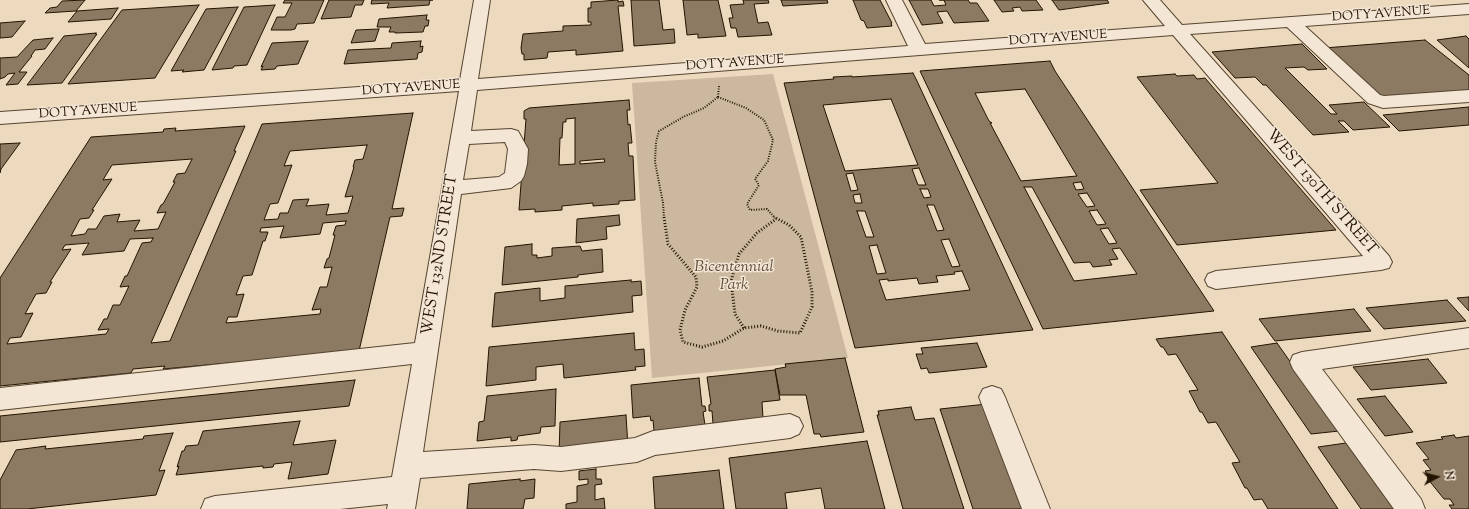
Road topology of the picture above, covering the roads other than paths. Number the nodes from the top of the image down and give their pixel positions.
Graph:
1 (482, 0) edge
2 (894, 0) edge
3 (1151, 0) edge
4 (1469, 9) edge
5 (1291, 22) junction
6 (1177, 30) junction
7 (919, 50) junction
8 (468, 85) junction
9 (1469, 96) edge
10 (0, 118) edge
11 (460, 138) junction
12 (452, 188) junction
13 (1216, 280) dead end
14 (1469, 338) edge
15 (426, 352) junction
16 (992, 397) dead end
17 (0, 399) edge
18 (790, 426) dead end
19 (404, 488) edge
20 (215, 509) edge
21 (1036, 509) edge
22 (1411, 509) edge

1 - 8 street, WEST 132ND STREET
2 - 7 street
3 - 6 street, WEST 130TH STREET
4 - 5 street, DOTY AVENUE
5 - 6 street, DOTY AVENUE
5 - 9 street
6 - 7 street, DOTY AVENUE
6 - 13 street, WEST 130TH STREET
7 - 8 street, DOTY AVENUE
8 - 10 street, DOTY AVENUE
8 - 11 street, WEST 132ND STREET
11 - 12 street, WEST 132ND STREET
11 - 12 street
12 - 15 street, WEST 132ND STREET
14 - 22 street
15 - 17 street
15 - 19 street, WEST 132ND STREET
16 - 21 street
18 - 19 street
19 - 20 street

